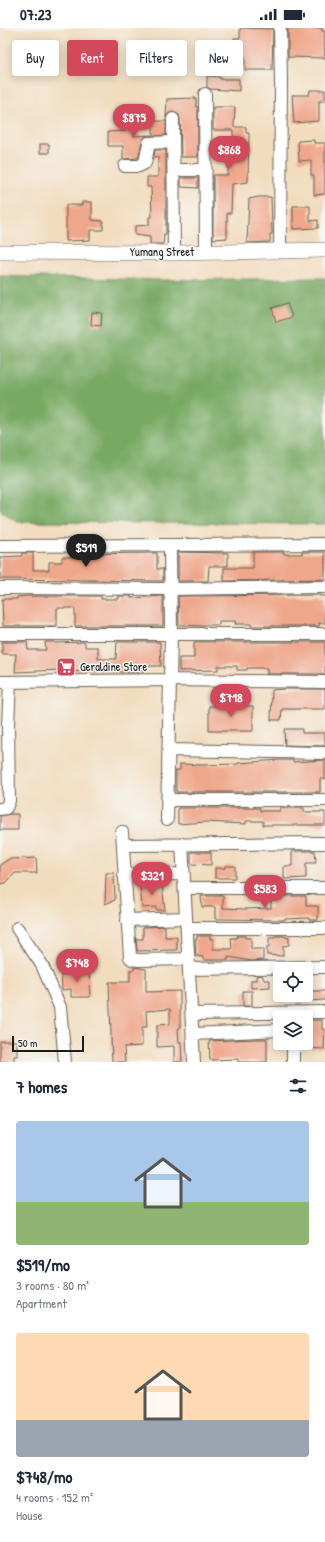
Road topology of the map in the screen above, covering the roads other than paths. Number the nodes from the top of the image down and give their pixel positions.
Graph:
1 (280, 28) edge
2 (205, 94) dead end
3 (173, 119) dead end
4 (173, 142) junction
5 (125, 166) dead end
6 (174, 170) junction
7 (206, 170) junction
8 (325, 250) edge
9 (280, 251) junction
10 (0, 252) edge
11 (206, 252) junction
12 (174, 253) junction
13 (325, 544) edge
14 (170, 545) junction
15 (0, 546) edge
16 (325, 587) edge
17 (0, 588) edge
18 (171, 589) junction
19 (171, 633) junction
20 (0, 634) edge
21 (325, 634) edge
22 (170, 680) junction
23 (5, 682) edge
24 (325, 682) edge
25 (4, 724) edge
26 (169, 750) junction
27 (325, 753) edge
28 (4, 768) edge
29 (168, 800) junction
30 (325, 800) edge
31 (0, 809) edge
32 (167, 819) dead end
33 (325, 843) edge
34 (182, 844) junction
35 (184, 874) junction
36 (124, 875) junction
37 (185, 888) junction
38 (325, 888) edge
39 (127, 920) junction
40 (186, 923) junction
41 (17, 928) dead end
42 (325, 928) edge
43 (189, 964) junction
44 (325, 967) edge
45 (325, 1012) edge
46 (313, 1013) edge
47 (192, 1014) junction
48 (273, 1014) edge
49 (273, 1030) edge
50 (193, 1034) junction
51 (293, 1050) edge
52 (65, 1062) edge
53 (194, 1062) edge
54 (293, 1062) edge

1 - 9 street
2 - 7 street
3 - 4 street
4 - 5 street
4 - 6 street
6 - 7 street
6 - 12 street
7 - 11 street
8 - 9 main road, Yumang Street
9 - 11 main road, Yumang Street
10 - 12 main road, Yumang Street
11 - 12 main road, Yumang Street
13 - 14 street
14 - 15 street
14 - 18 street
16 - 18 street
17 - 18 street
18 - 19 street
19 - 20 street
19 - 21 street
19 - 22 street
22 - 23 street
22 - 24 street
22 - 26 street
23 - 25 street
25 - 28 street
26 - 27 street
26 - 29 street
28 - 31 street
29 - 30 street
29 - 32 street
33 - 34 street
34 - 35 street
34 - 36 street
35 - 36 street
35 - 37 street
36 - 39 street
37 - 38 street
37 - 40 street
39 - 40 street
39 - 43 street
40 - 42 street
40 - 43 street
41 - 52 street
43 - 44 street
43 - 47 street
45 - 46 street
47 - 48 street
47 - 50 street
49 - 50 street
50 - 53 street
51 - 54 street

